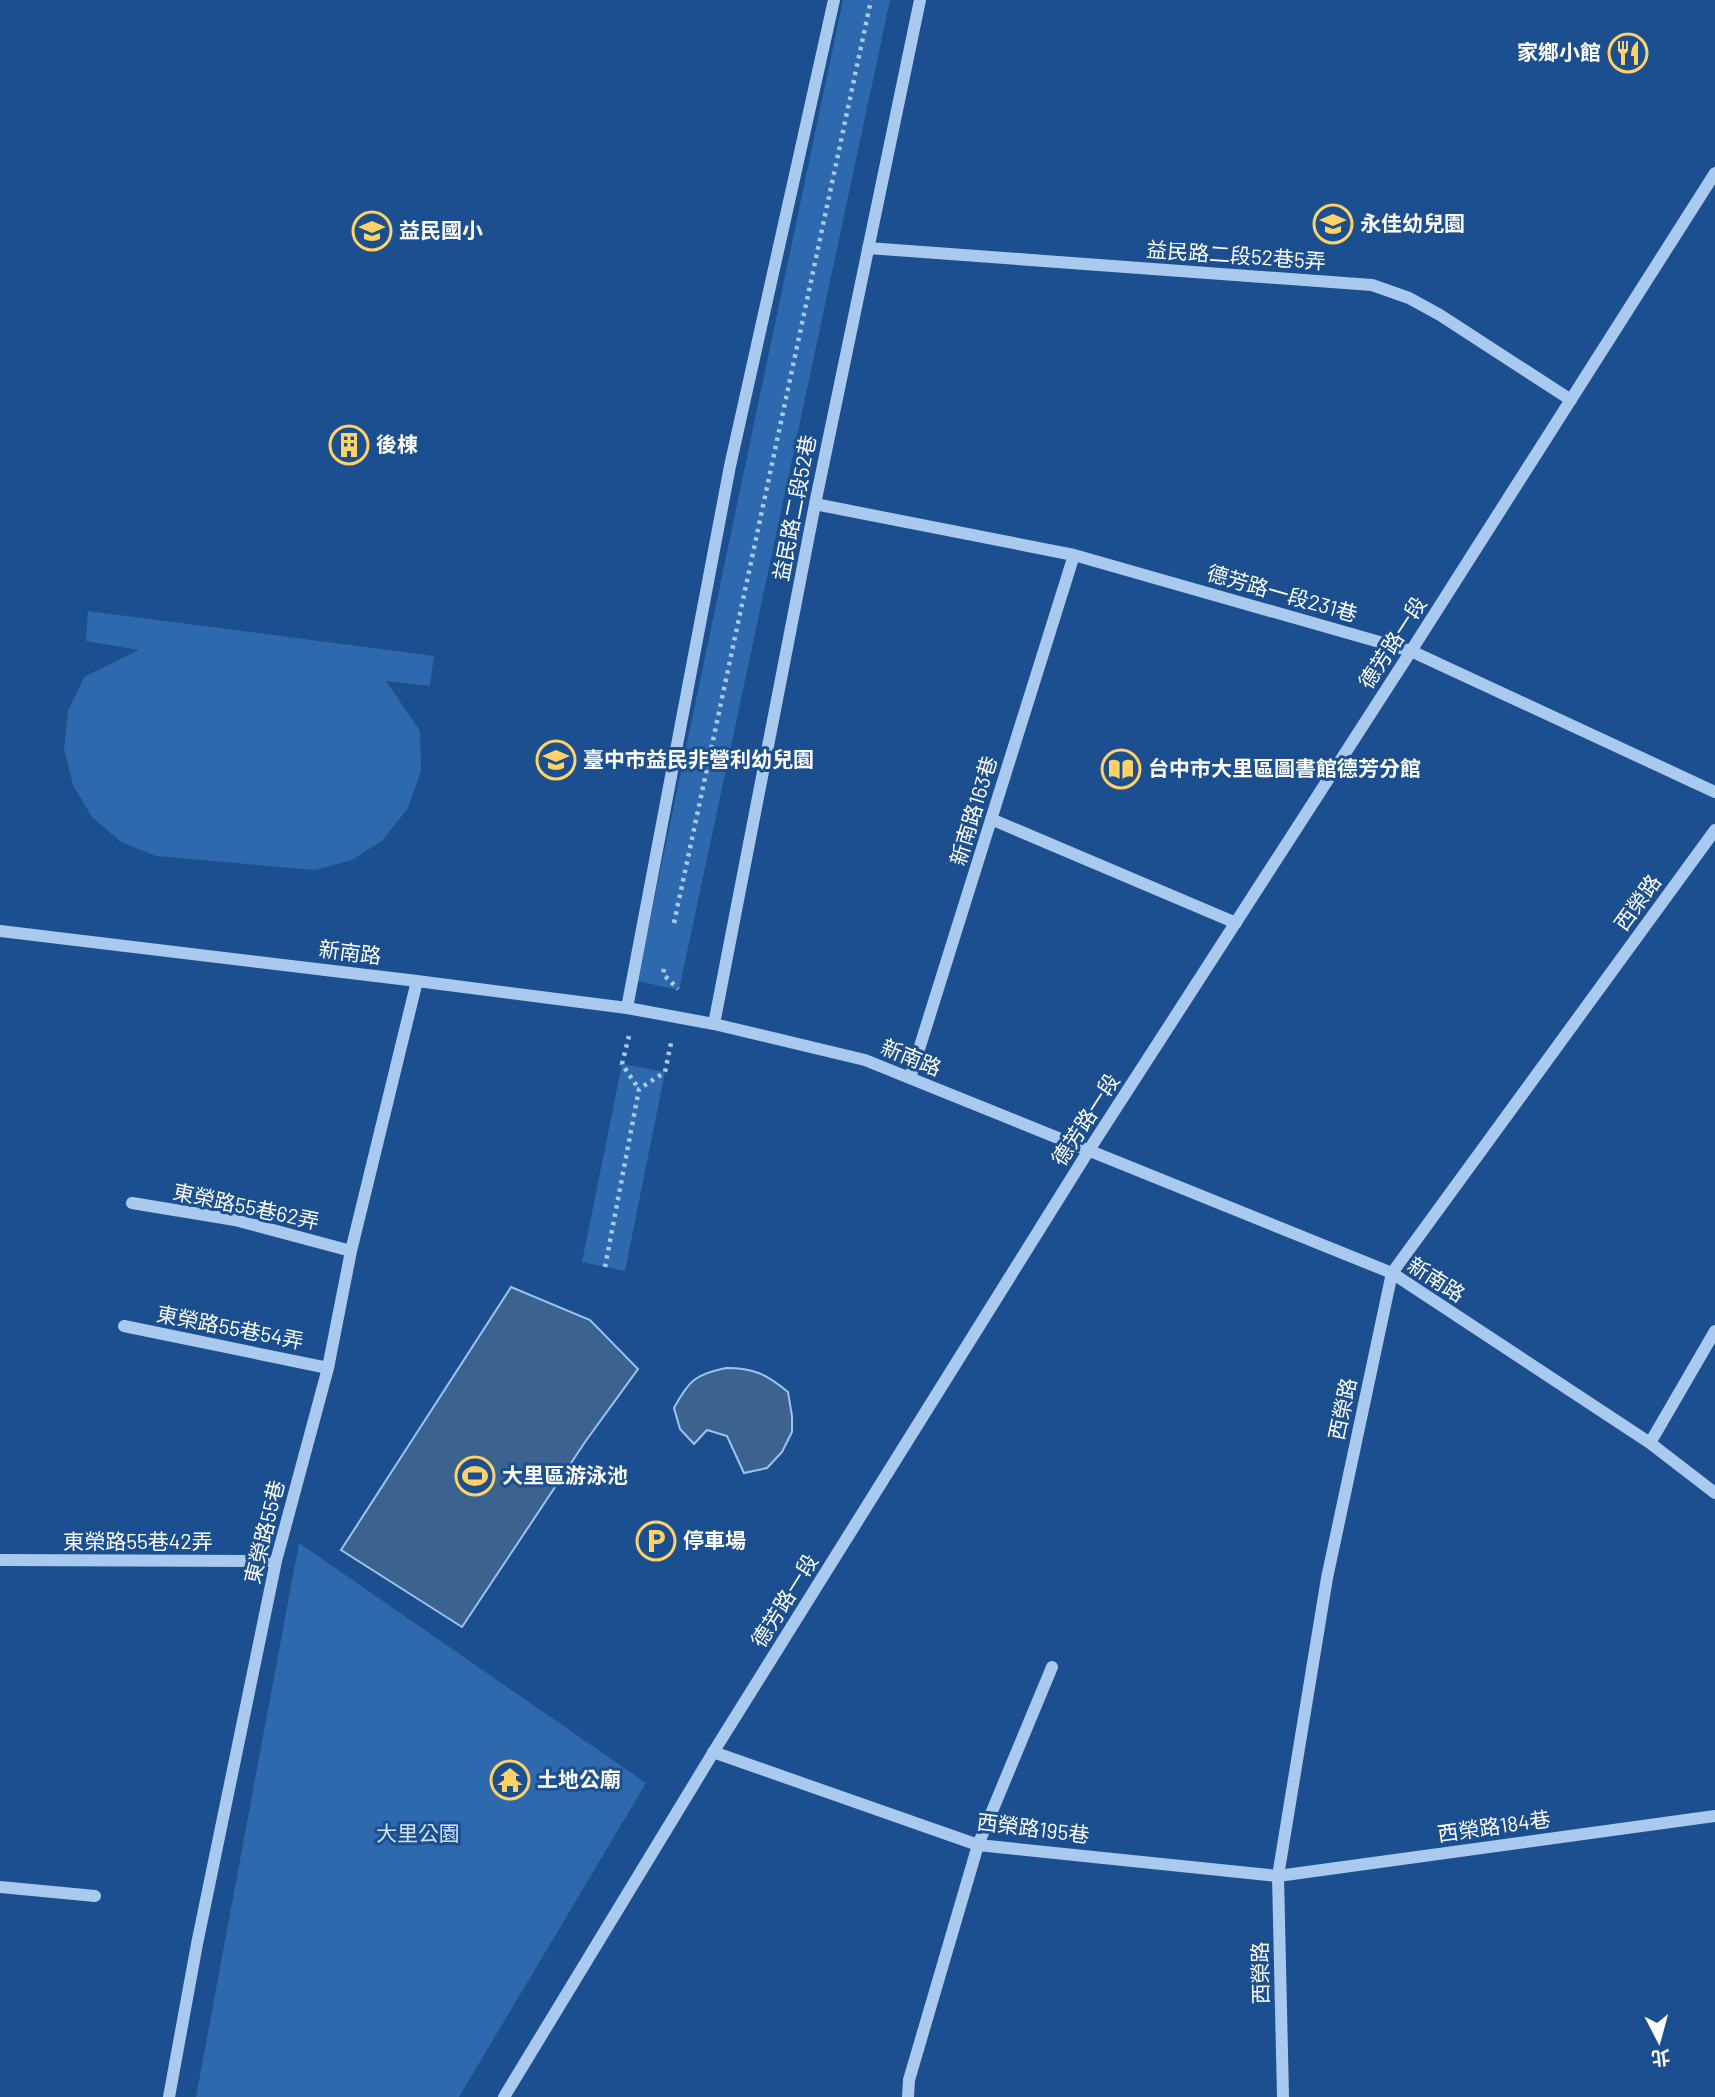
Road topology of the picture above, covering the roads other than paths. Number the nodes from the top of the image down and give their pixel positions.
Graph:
1 (834, 0) edge
2 (920, 0) edge
3 (1715, 173) edge
4 (868, 248) junction
5 (1571, 400) junction
6 (815, 504) junction
7 (1074, 555) junction
8 (1411, 651) junction
9 (1715, 792) edge
10 (991, 819) junction
11 (1715, 830) edge
12 (1236, 923) junction
13 (0, 932) edge
14 (417, 981) junction
15 (627, 1008) junction
16 (714, 1024) junction
17 (910, 1078) junction
18 (1089, 1150) junction
19 (132, 1203) dead end
20 (351, 1251) junction
21 (1392, 1273) junction
22 (124, 1326) dead end
23 (1715, 1331) edge
24 (328, 1368) junction
25 (1650, 1443) junction
26 (1715, 1493) edge
27 (0, 1560) edge
28 (275, 1561) junction
29 (1052, 1667) dead end
30 (713, 1752) junction
31 (1715, 1816) edge
32 (978, 1845) junction
33 (1278, 1876) junction
34 (0, 1887) edge
35 (95, 1896) dead end
36 (169, 2097) edge
37 (504, 2097) edge
38 (908, 2097) edge
39 (1283, 2097) edge

1 - 15 street
2 - 4 street, 益民路二段52巷
3 - 5 street, 德芳路一段
4 - 5 street, 益民路二段52巷5弄
4 - 6 street, 益民路二段52巷
5 - 8 street, 德芳路一段
6 - 7 street, 德芳路一段231巷
6 - 16 street, 益民路二段52巷
7 - 8 street, 德芳路一段231巷
7 - 10 street, 新南路163巷
8 - 9 street, 德芳路一段231巷
8 - 12 street, 德芳路一段
10 - 12 street
10 - 17 street, 新南路163巷
11 - 21 street, 西榮路
12 - 18 street, 德芳路一段
13 - 14 street, 新南路
14 - 15 street, 新南路
14 - 20 street, 東榮路55巷
15 - 16 street, 新南路
16 - 17 street, 新南路
17 - 18 street, 新南路
18 - 21 street, 新南路
18 - 30 street, 德芳路一段
19 - 20 street, 東榮路55巷62弄
20 - 24 street, 東榮路55巷
21 - 25 street, 新南路
21 - 33 street, 西榮路
22 - 24 street, 東榮路55巷54弄
23 - 25 street
24 - 28 street, 東榮路55巷
25 - 26 street, 新南路
27 - 28 street, 東榮路55巷42弄
28 - 36 street, 東榮路55巷
29 - 32 street
30 - 32 street, 西榮路195巷
30 - 37 street, 德芳路一段
31 - 33 street, 西榮路184巷
32 - 33 street, 西榮路195巷
32 - 38 street
33 - 39 street, 西榮路
34 - 35 street

